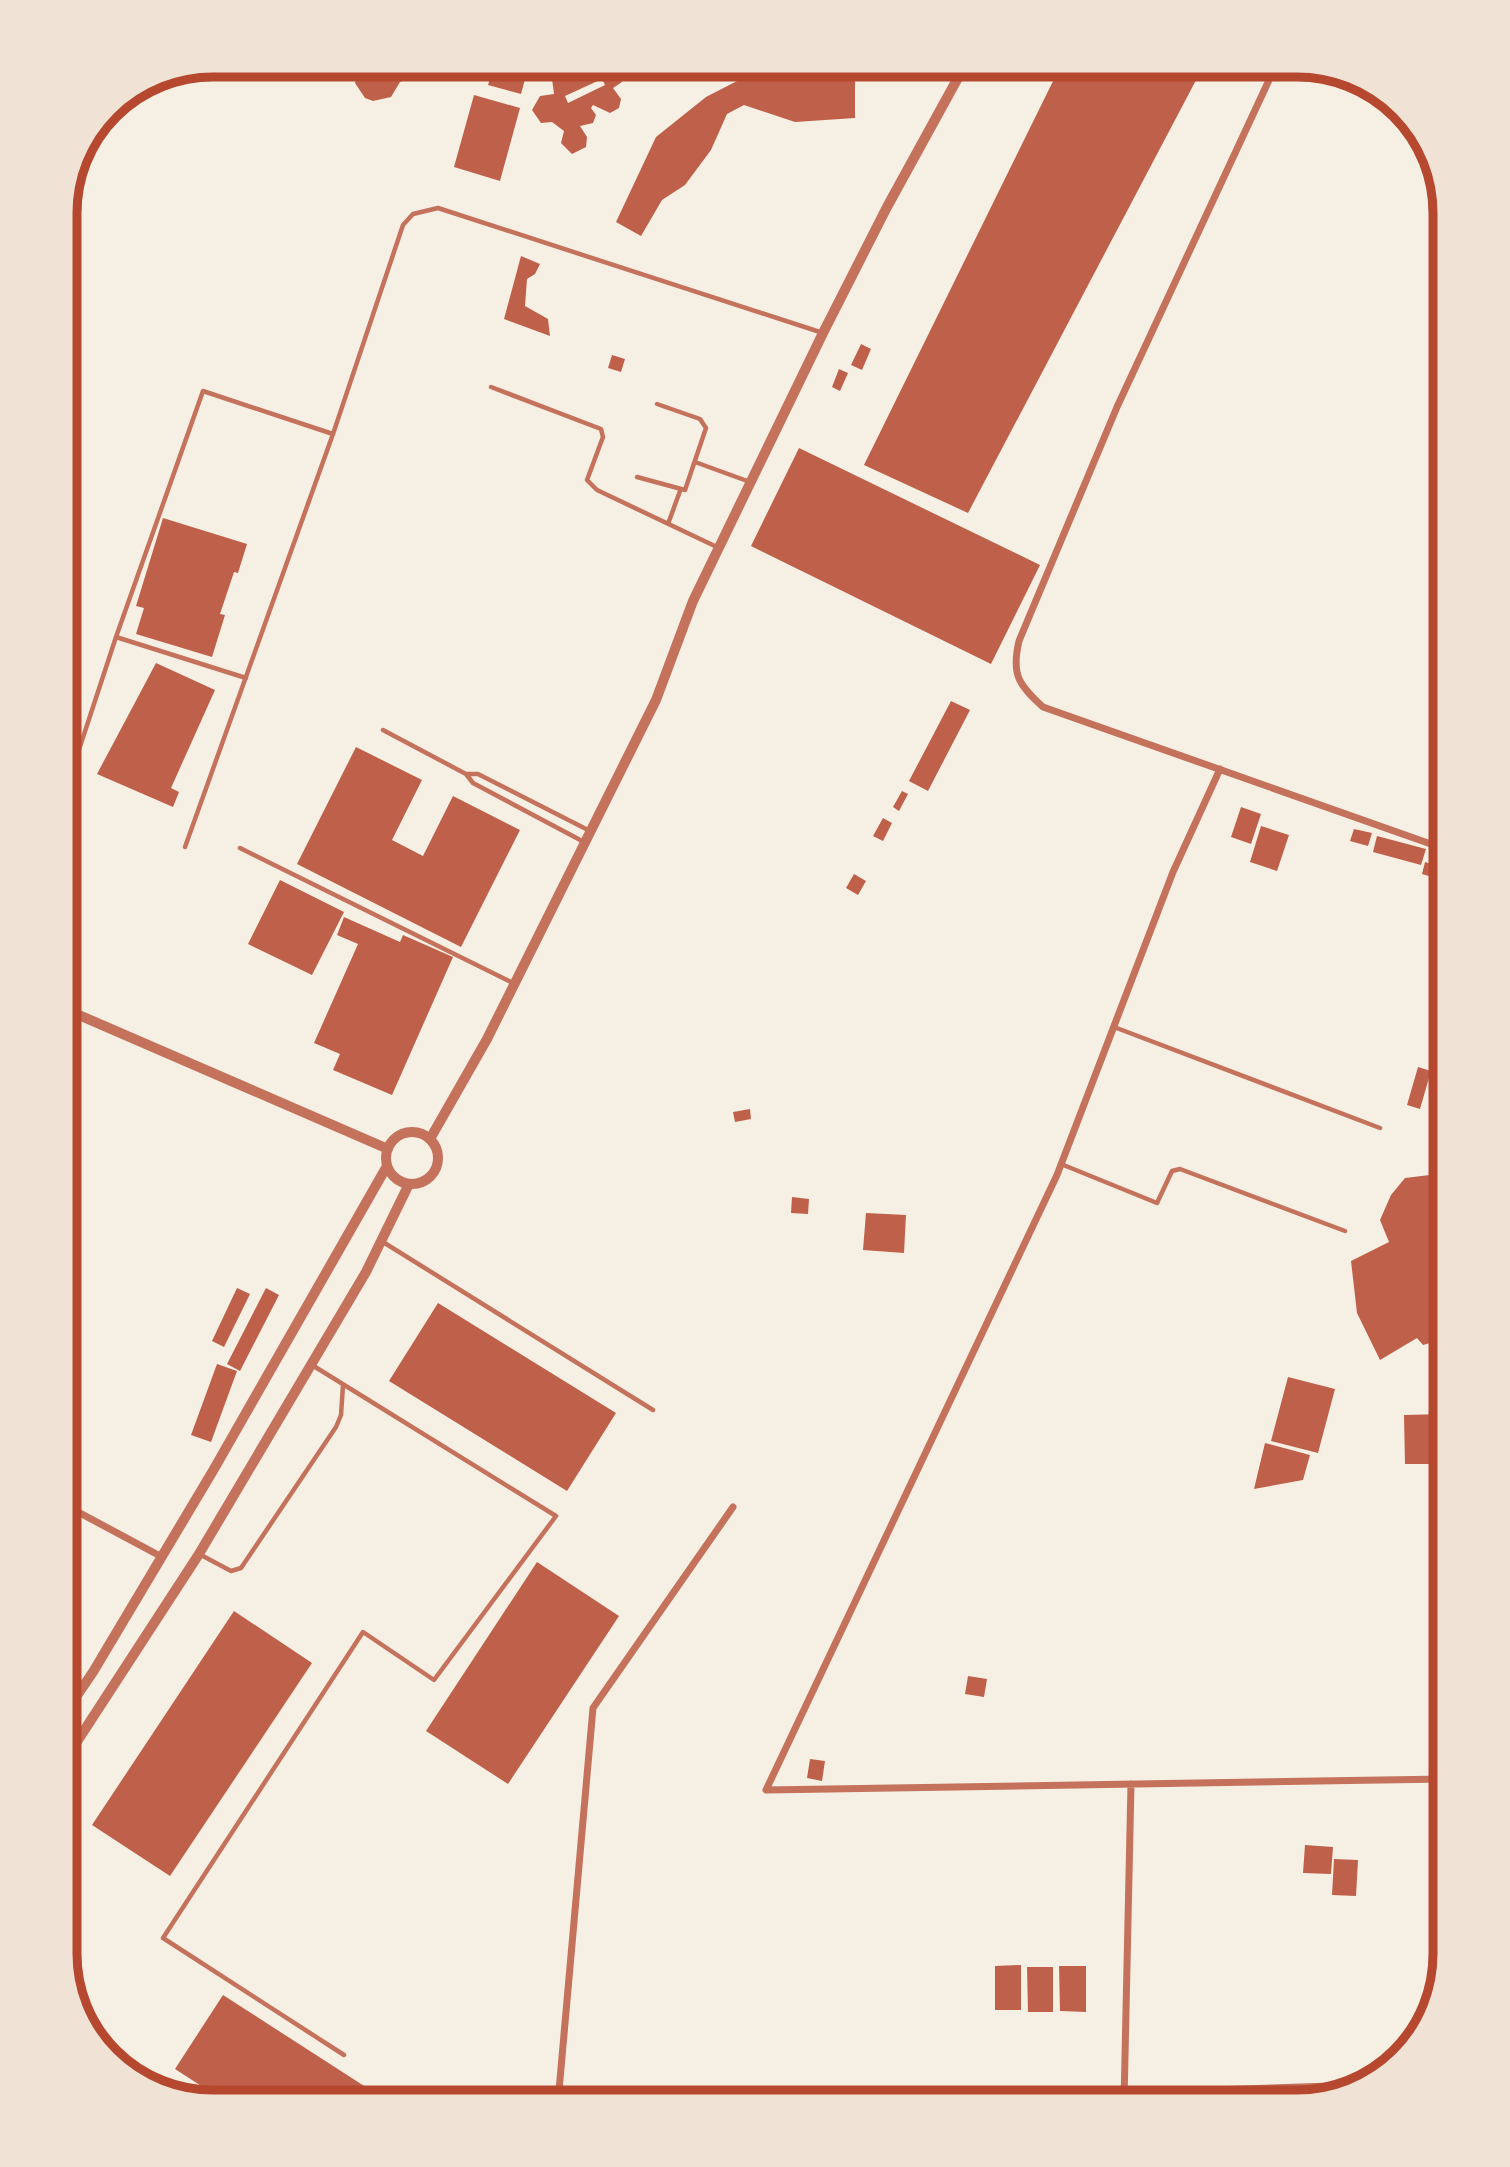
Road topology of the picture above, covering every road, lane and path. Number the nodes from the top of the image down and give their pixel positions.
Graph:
1 (958, 77) edge
2 (1270, 77) edge
3 (823, 333) junction
4 (491, 387) dead end
5 (657, 404) dead end
6 (332, 434) junction
7 (695, 462) junction
8 (637, 477) dead end
9 (751, 483) junction
10 (680, 491) junction
11 (668, 524) junction
12 (719, 548) junction
13 (116, 637) junction
14 (246, 678) junction
15 (383, 730) dead end
16 (77, 756) edge
17 (1220, 769) junction
18 (466, 775) junction
19 (591, 831) junction
20 (585, 842) junction
21 (1433, 845) edge
22 (185, 847) dead end
23 (240, 848) dead end
24 (513, 983) junction
25 (77, 1014) edge
26 (1114, 1027) junction
27 (1380, 1128) dead end
28 (430, 1139) junction
29 (388, 1149) junction
30 (1061, 1164) junction
31 (387, 1166) junction
32 (409, 1184) junction
33 (1345, 1231) dead end
34 (382, 1241) junction
35 (311, 1365) junction
36 (343, 1385) junction
37 (653, 1410) dead end
38 (733, 1507) dead end
39 (77, 1511) edge
40 (199, 1554) junction
41 (162, 1557) junction
42 (77, 1695) edge
43 (77, 1742) edge
44 (1433, 1779) edge
45 (1130, 1784) junction
46 (344, 2055) dead end
47 (1327, 2086) edge
48 (559, 2090) edge
49 (1124, 2090) edge
50 (1212, 2090) edge

1 - 3 street
2 - 17 street
3 - 6 lane
3 - 9 street
4 - 11 lane
5 - 7 lane
6 - 13 lane
6 - 14 lane
7 - 9 lane
7 - 10 lane
8 - 10 lane
9 - 12 street
10 - 11 lane
11 - 12 lane
12 - 19 street
13 - 14 lane
13 - 16 lane
14 - 22 lane
15 - 18 lane
17 - 21 street
17 - 26 street
18 - 19 lane
18 - 20 lane
19 - 20 street
20 - 24 street
23 - 24 lane
24 - 28 street
25 - 29 street
26 - 27 lane
26 - 30 street
28 - 29 street
28 - 32 street
29 - 31 street
30 - 33 lane
30 - 45 street
31 - 32 street
31 - 41 street
32 - 34 street
34 - 35 street
34 - 37 lane
35 - 36 lane
35 - 40 street
36 - 40 lane
36 - 46 lane
38 - 48 street
39 - 41 street
40 - 43 street
41 - 42 street
44 - 45 street
45 - 49 street
47 - 50 street

